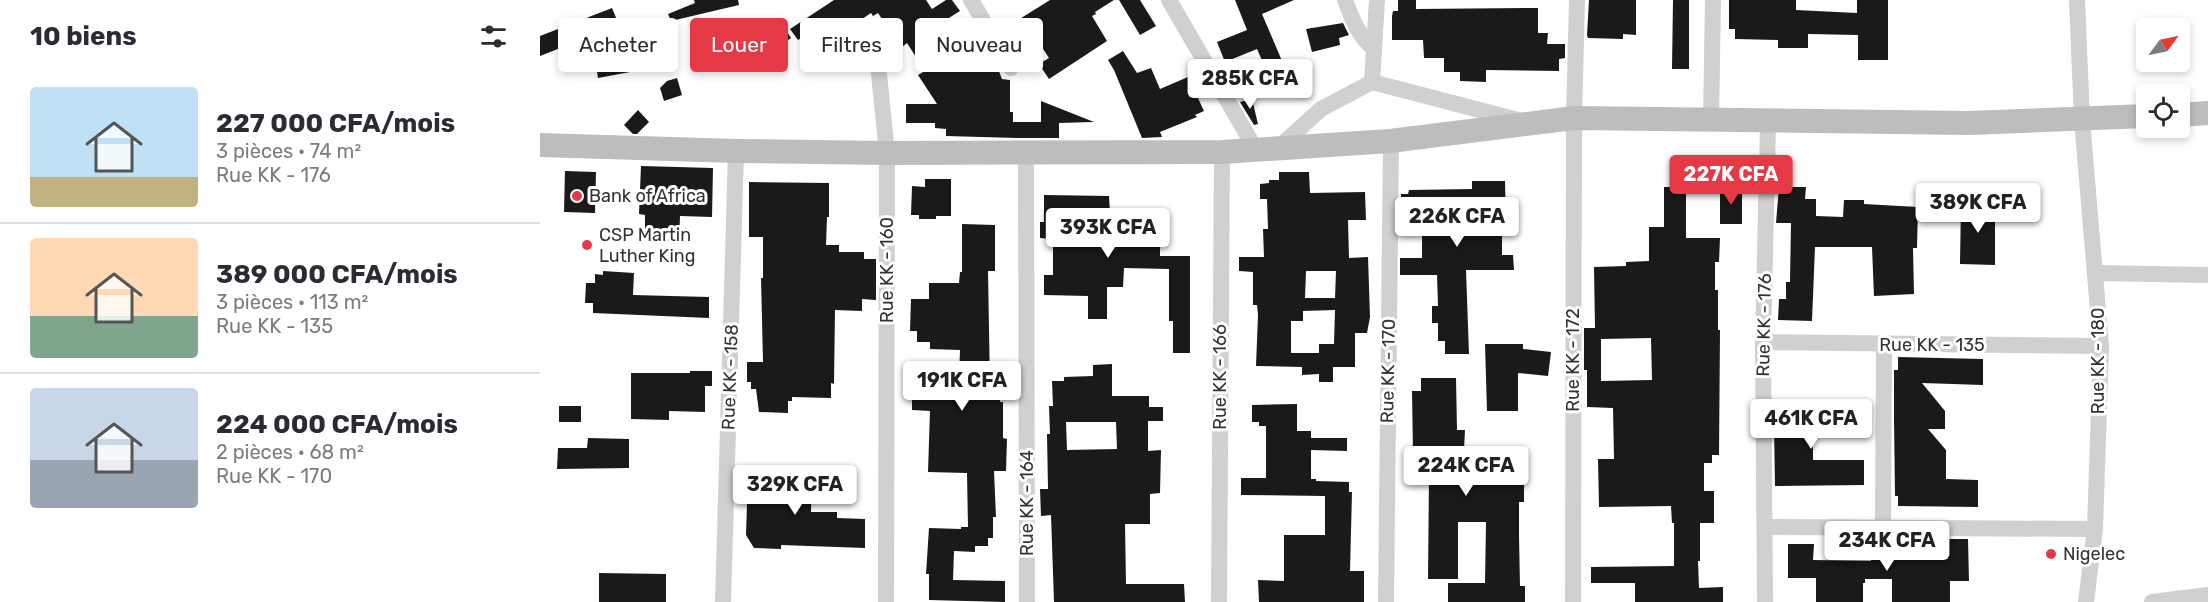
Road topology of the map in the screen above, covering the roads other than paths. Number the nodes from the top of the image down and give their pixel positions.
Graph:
1 (971, 0) edge
2 (1169, 0) edge
3 (1345, 0) edge
4 (1377, 0) edge
5 (1577, 0) edge
6 (1713, 0) edge
7 (2077, 0) edge
8 (982, 18) edge
9 (1374, 49) junction
10 (879, 72) edge
11 (1372, 82) junction
12 (2208, 113) edge
13 (2190, 114) edge
14 (2136, 117) edge
15 (1574, 118) junction
16 (1711, 120) junction
17 (2082, 120) junction
18 (1768, 121) junction
19 (1532, 124) junction
20 (1390, 141) junction
21 (540, 145) edge
22 (1266, 149) junction
23 (736, 151) junction
24 (1222, 152) junction
25 (887, 153) junction
26 (1026, 153) junction
27 (2096, 273) junction
28 (2208, 275) edge
29 (1763, 342) junction
30 (1884, 345) junction
31 (2101, 346) junction
32 (1765, 527) junction
33 (1884, 527) junction
34 (2095, 529) junction
35 (2208, 595) edge
36 (723, 602) edge
37 (886, 602) edge
38 (1028, 602) edge
39 (1219, 602) edge
40 (1386, 602) edge
41 (1573, 602) edge
42 (1765, 602) edge
43 (2086, 602) edge
44 (2152, 602) edge

1 - 8 street
2 - 22 street
3 - 9 street
4 - 9 street
5 - 15 street, Rue KK - 172
6 - 16 street
7 - 17 street, Rue KK - 180
9 - 11 street
10 - 25 street, Rue KK - 160
11 - 19 street
11 - 22 street
12 - 13 street
14 - 17 street
15 - 16 street
15 - 19 street
15 - 41 street, Rue KK - 172
16 - 18 street
17 - 18 street
17 - 27 street, Rue KK - 180
18 - 29 street, Rue KK - 176
19 - 20 street
20 - 22 street
20 - 40 street, Rue KK - 170
21 - 23 street
22 - 24 street
23 - 25 street
23 - 36 street, Rue KK - 158
24 - 26 street
24 - 39 street, Rue KK - 166
25 - 26 street
25 - 37 street, Rue KK - 160
26 - 38 street, Rue KK - 164
27 - 28 street
27 - 31 street, Rue KK - 180
29 - 30 street, Rue KK - 135
29 - 32 street, Rue KK - 176
30 - 31 street, Rue KK - 135
30 - 33 street
31 - 34 street, Rue KK - 180
32 - 33 street
32 - 42 street, Rue KK - 176
33 - 34 street
34 - 43 street, Rue KK - 180
35 - 44 street

